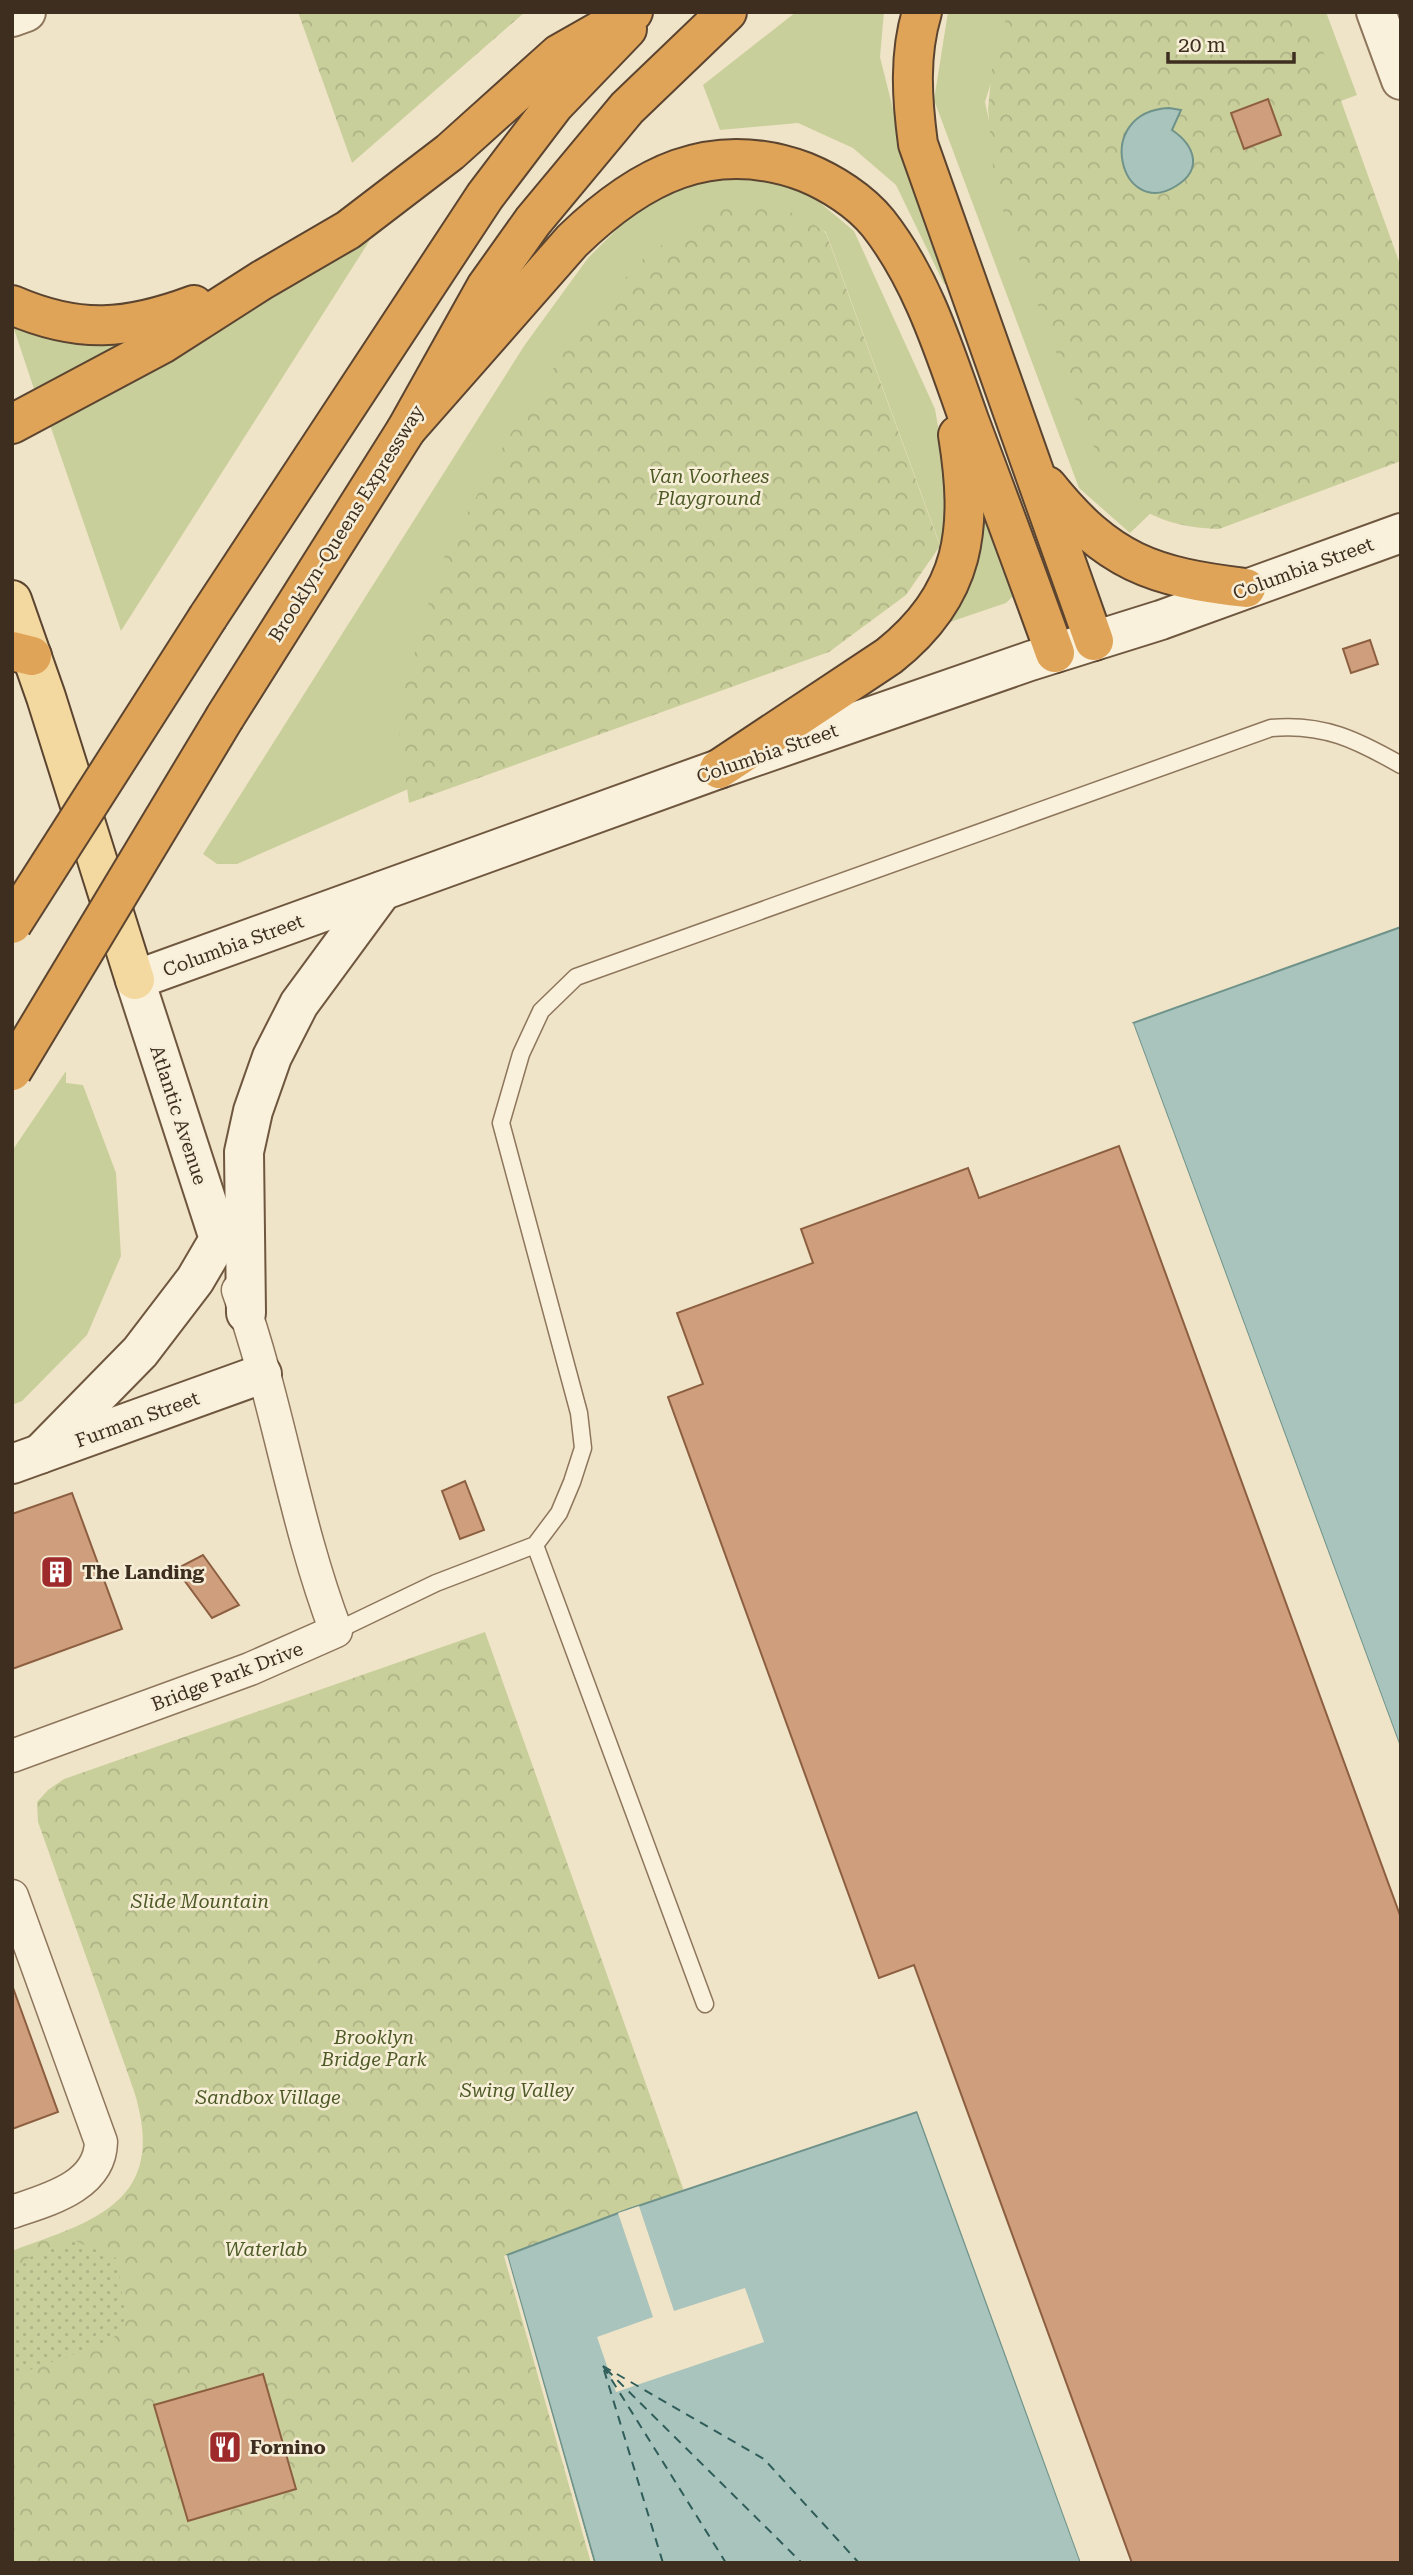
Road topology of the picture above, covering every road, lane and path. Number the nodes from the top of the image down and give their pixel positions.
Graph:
1 (26, 12) edge
2 (633, 12) edge
3 (643, 12) edge
4 (727, 12) edge
5 (922, 12) edge
6 (1376, 12) edge
7 (12, 17) edge
8 (1401, 80) edge
9 (262, 280) junction
10 (12, 305) edge
11 (940, 340) junction
12 (12, 424) edge
13 (406, 430) junction
14 (1034, 470) junction
15 (1401, 533) edge
16 (1246, 588) junction
17 (12, 600) edge
18 (1094, 641) junction
19 (1055, 653) junction
20 (22, 654) edge
21 (1401, 765) edge
22 (719, 769) junction
23 (382, 891) junction
24 (12, 924) edge
25 (135, 980) junction
26 (12, 1071) edge
27 (219, 1239) junction
28 (246, 1313) junction
29 (262, 1374) junction
30 (26, 1459) edge
31 (535, 1545) junction
32 (336, 1631) junction
33 (12, 1756) edge
34 (12, 1896) edge
35 (705, 2004) dead end
36 (12, 2212) edge

1 - 7 main road
2 - 9 highway
3 - 24 highway, bridge
4 - 13 highway, Brooklyn-Queens Expressway
5 - 14 highway
6 - 8 main road
9 - 10 highway
9 - 12 highway
11 - 13 highway
11 - 19 highway
11 - 22 highway
13 - 26 highway, Brooklyn-Queens Expressway, bridge
14 - 16 highway
14 - 18 highway
15 - 16 main road, Columbia Street
16 - 18 main road, Columbia Street
17 - 20 main road, Atlantic Avenue
18 - 19 main road, Columbia Street
19 - 22 main road, Columbia Street
20 - 25 main road, Atlantic Avenue
21 - 31 lane
22 - 23 main road, Columbia Street
23 - 25 main road, Columbia Street
23 - 28 main road
25 - 27 main road, Atlantic Avenue
27 - 28 street, Atlantic Avenue
27 - 30 main road
28 - 29 street, Atlantic Avenue
29 - 30 main road, Furman Street
29 - 32 street, Atlantic Avenue
31 - 32 lane, Bridge Park Drive
31 - 35 lane
32 - 33 street, Bridge Park Drive
34 - 36 street

